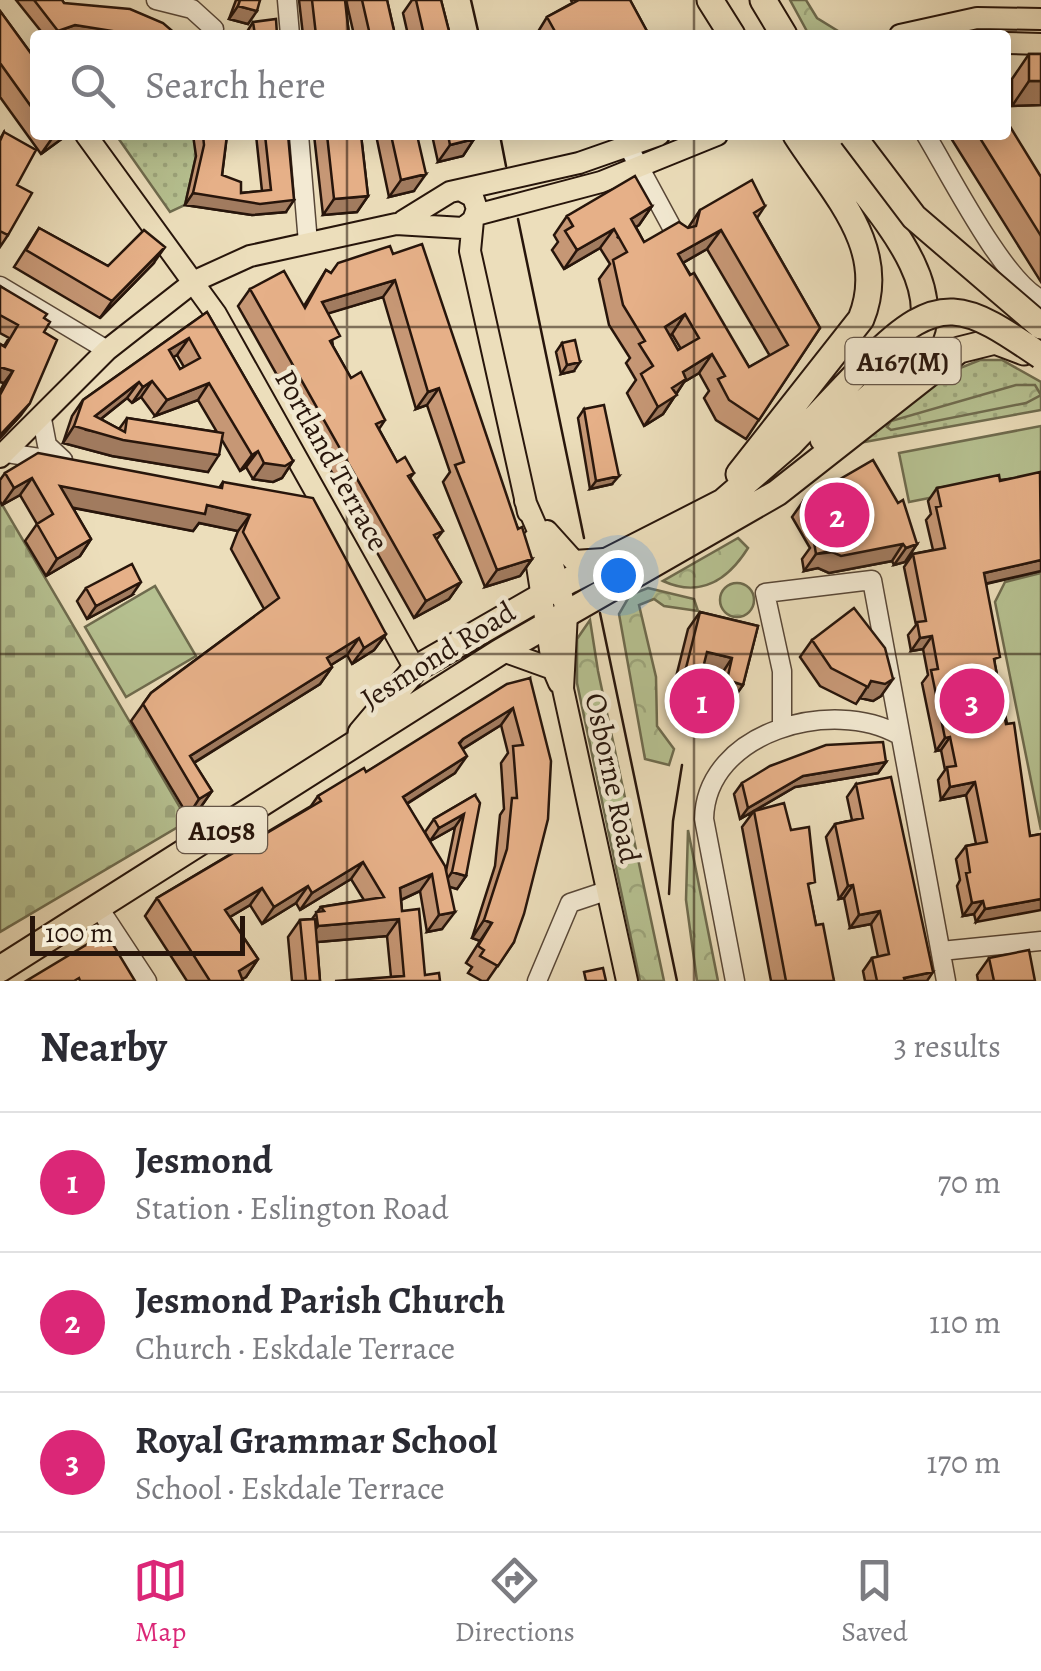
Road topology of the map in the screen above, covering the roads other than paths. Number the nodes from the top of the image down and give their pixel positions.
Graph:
1 (156, 0) edge
2 (287, 0) edge
3 (710, 0) edge
4 (746, 0) edge
5 (763, 0) edge
6 (774, 0) edge
7 (1041, 18) edge
8 (214, 30) dead end
9 (290, 30) edge
10 (729, 30) edge
11 (777, 30) edge
12 (779, 30) edge
13 (780, 30) edge
14 (923, 30) edge
15 (1011, 43) edge
16 (1041, 44) edge
17 (90, 140) edge
18 (299, 140) edge
19 (647, 140) edge
20 (705, 140) edge
21 (809, 140) edge
22 (929, 140) edge
23 (629, 148) junction
24 (843, 153) edge
25 (637, 168) junction
26 (462, 191) junction
27 (442, 201) junction
28 (463, 222) junction
29 (396, 224) junction
30 (676, 236) edge
31 (308, 243) junction
32 (195, 281) junction
33 (0, 286) edge
34 (1041, 299) edge
35 (1041, 326) edge
36 (1041, 342) edge
37 (107, 350) junction
38 (1041, 359) edge
39 (42, 420) junction
40 (3, 455) edge
41 (526, 501) junction
42 (733, 517) junction
43 (687, 520) junction
44 (616, 556) junction
45 (550, 591) junction
46 (556, 619) junction
47 (502, 652) junction
48 (415, 669) junction
49 (552, 669) junction
50 (562, 689) junction
51 (782, 727) junction
52 (898, 734) junction
53 (344, 752) junction
54 (606, 892) junction
55 (99, 908) junction
56 (1041, 941) edge
57 (940, 950) junction
58 (0, 970) edge
59 (147, 981) edge
60 (538, 981) edge
61 (627, 981) edge
62 (735, 981) edge
63 (946, 981) edge

1 - 8 street
2 - 9 street
3 - 10 highway
4 - 11 highway
5 - 12 highway
6 - 13 highway
7 - 14 main road
15 - 16 main road
17 - 32 main road, Portland Terrace
18 - 31 street
19 - 23 main road
20 - 25 main road
21 - 24 highway, A167(M)
22 - 34 street
23 - 25 street
23 - 26 main road
24 - 35 highway, A167(M), bridge
24 - 36 highway, A167(M)
24 - 42 highway, A167(M)
24 - 43 highway, A167(M)
25 - 28 main road
25 - 30 street
26 - 27 main road
26 - 28 main road
27 - 28 main road
27 - 29 main road
28 - 29 main road
28 - 41 main road, Osborne Road
29 - 31 main road
31 - 32 main road
32 - 37 main road
32 - 48 main road, Portland Terrace
33 - 37 street
37 - 39 main road
38 - 42 highway, A167(M)
38 - 43 highway, A167(M), bridge
39 - 40 main road
39 - 40 street
41 - 44 main road
41 - 45 main road, Osborne Road
42 - 46 highway, A1058
43 - 44 highway, A1058
44 - 45 highway, A1058
45 - 46 main road, Osborne Road
45 - 48 highway, Jesmond Road / A1058
46 - 47 highway, Jesmond Road / A1058
46 - 49 main road
46 - 50 main road, Osborne Road
47 - 48 highway, A1058
47 - 49 main road
47 - 53 highway, Jesmond Road / A1058
48 - 53 highway, Jesmond Road / A1058
49 - 50 main road
50 - 54 main road, Osborne Road
51 - 52 street
51 - 52 street
51 - 62 street
52 - 57 street
53 - 55 highway, Jesmond Road / A1058
54 - 60 street
54 - 61 main road, Osborne Road
55 - 58 highway, Jesmond Road / A1058
55 - 59 street
56 - 57 street
57 - 63 street

